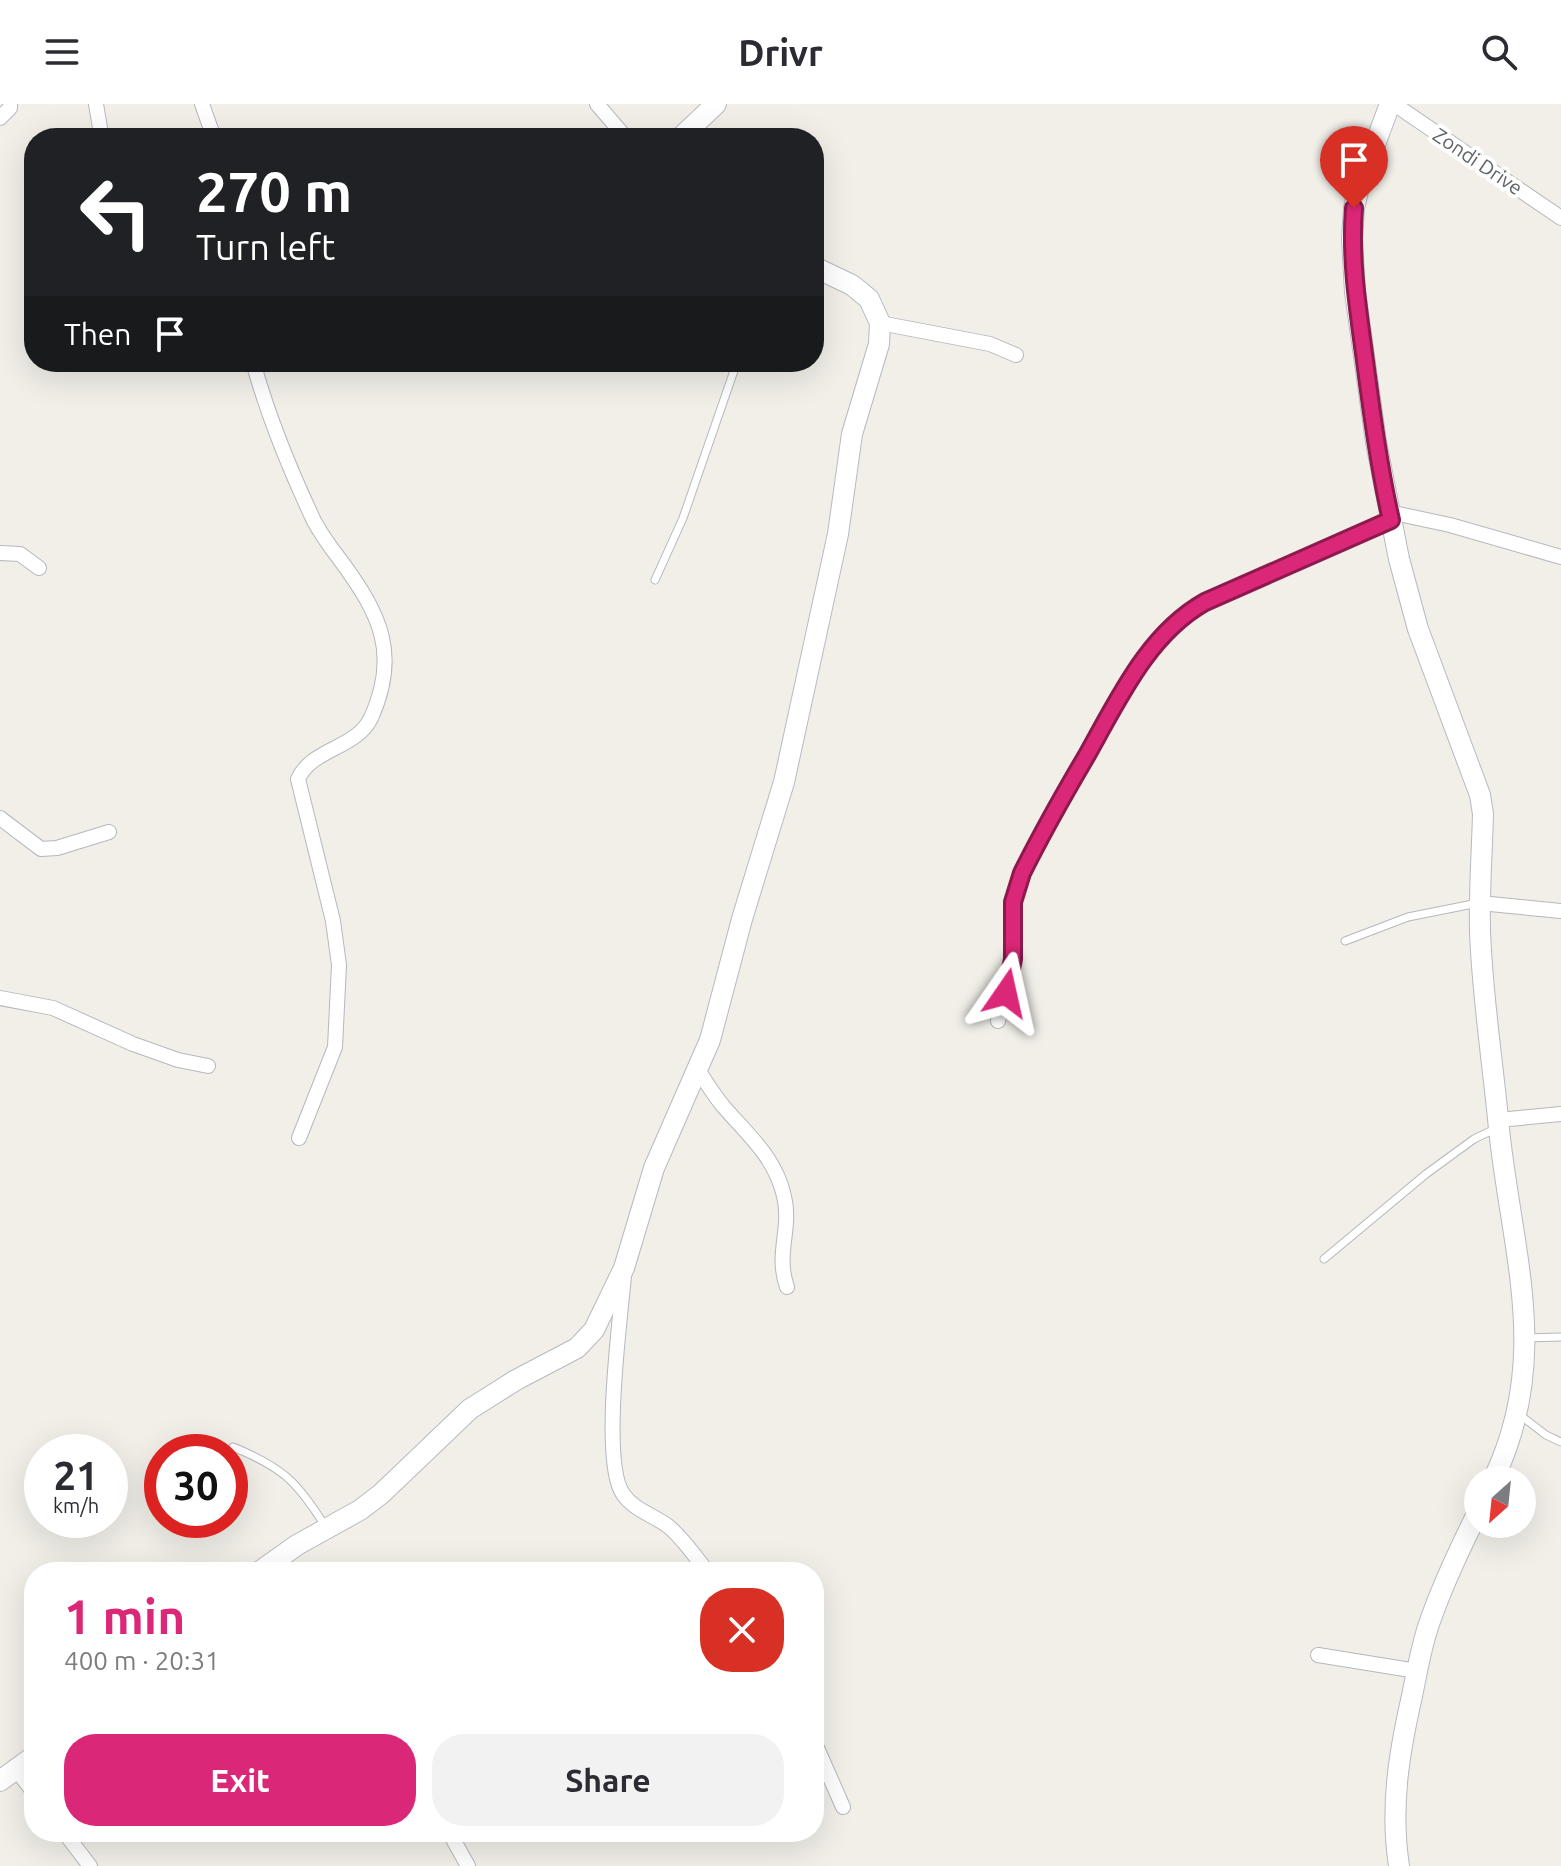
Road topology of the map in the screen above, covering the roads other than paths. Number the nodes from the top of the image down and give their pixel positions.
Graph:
1 (10, 104) edge
2 (96, 104) edge
3 (202, 104) edge
4 (597, 104) edge
5 (716, 104) edge
6 (1392, 104) edge
7 (0, 118) edge
8 (100, 128) edge
9 (210, 128) edge
10 (617, 128) edge
11 (691, 128) edge
12 (1561, 218) edge
13 (824, 271) edge
14 (880, 323) junction
15 (1016, 355) dead end
16 (256, 372) edge
17 (734, 372) edge
18 (1390, 516) junction
19 (0, 553) edge
20 (1561, 557) edge
21 (39, 568) dead end
22 (655, 580) dead end
23 (0, 818) edge
24 (109, 832) dead end
25 (1480, 903) junction
26 (1561, 911) edge
27 (1345, 941) dead end
28 (0, 998) edge
29 (998, 1021) dead end
30 (208, 1066) dead end
31 (698, 1070) junction
32 (1561, 1114) edge
33 (1499, 1124) junction
34 (299, 1138) dead end
35 (1324, 1259) dead end
36 (624, 1268) junction
37 (787, 1287) dead end
38 (1561, 1337) edge
39 (1526, 1338) junction
40 (1518, 1413) junction
41 (1561, 1442) edge
42 (248, 1453) edge
43 (1499, 1466) edge
44 (326, 1528) junction
45 (1467, 1538) edge
46 (274, 1562) edge
47 (700, 1562) edge
48 (1318, 1655) dead end
49 (1417, 1671) junction
50 (824, 1764) edge
51 (843, 1807) dead end
52 (72, 1842) edge
53 (455, 1842) edge
54 (90, 1866) edge
55 (468, 1866) edge
56 (1399, 1866) edge

1 - 7 street
2 - 8 street
3 - 9 street
4 - 10 street
5 - 11 street
6 - 12 street, Zondi Drive
6 - 18 street
13 - 14 street
14 - 15 street
14 - 31 street
16 - 34 street
17 - 22 lane
18 - 20 street
18 - 25 street
18 - 29 street
19 - 21 street
23 - 24 street
25 - 26 street
25 - 27 lane
25 - 33 street
28 - 30 street
31 - 36 street
31 - 37 street
32 - 33 street
33 - 35 lane
33 - 39 street
36 - 44 street
36 - 47 street
38 - 39 lane
39 - 40 street
40 - 41 lane
40 - 43 street
42 - 44 lane
44 - 46 street
45 - 49 street
48 - 49 street
49 - 56 street
50 - 51 street
52 - 54 street
53 - 55 street

